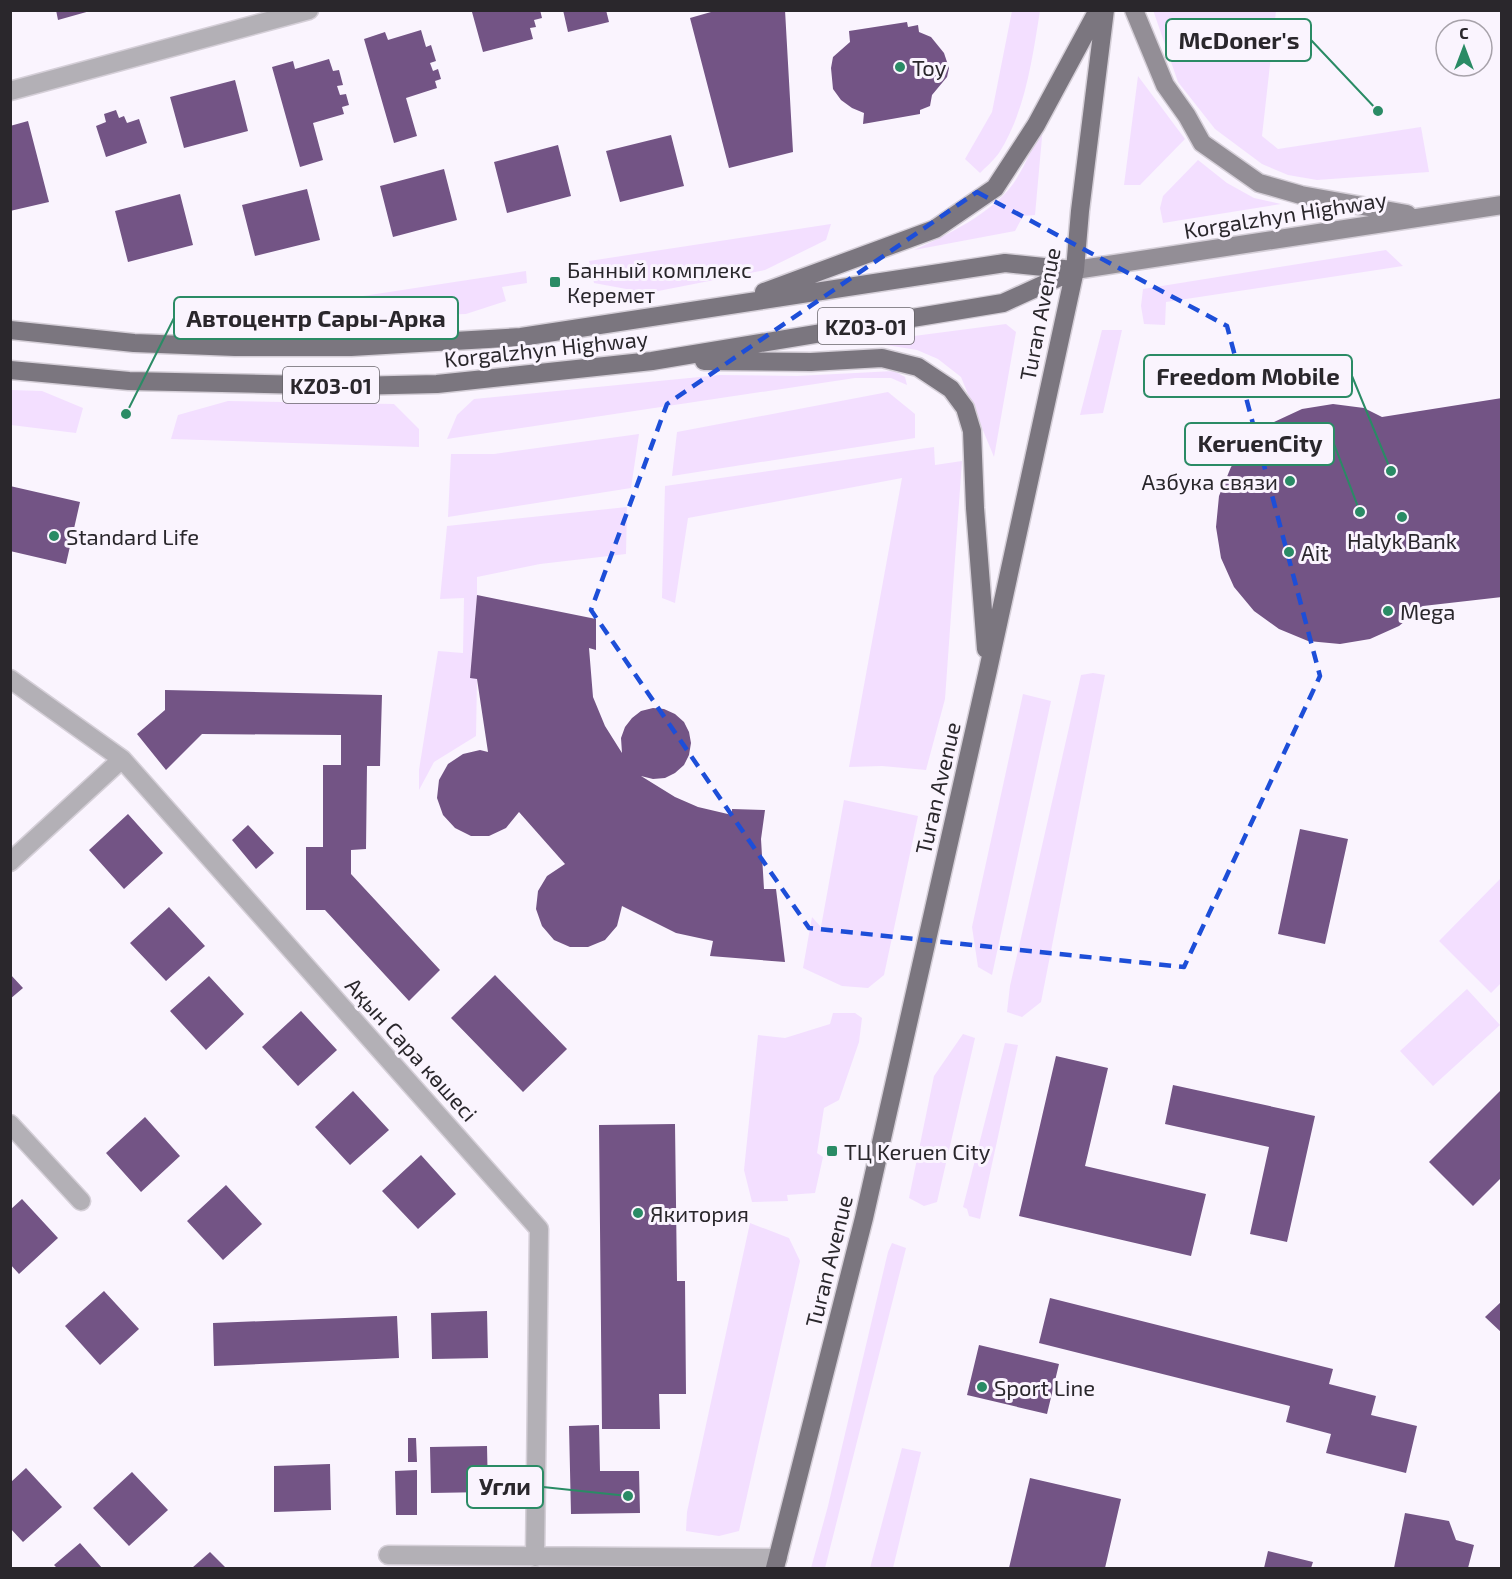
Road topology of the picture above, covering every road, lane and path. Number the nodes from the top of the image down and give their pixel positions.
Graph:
1 (309, 10) edge
2 (1098, 10) edge
3 (1105, 10) edge
4 (1134, 10) edge
5 (10, 91) edge
6 (1502, 205) edge
7 (1424, 217) junction
8 (1075, 270) junction
9 (726, 306) junction
10 (10, 330) edge
11 (651, 361) junction
12 (10, 370) edge
13 (988, 670) junction
14 (10, 679) edge
15 (122, 759) junction
16 (10, 862) edge
17 (10, 1124) edge
18 (81, 1201) dead end
19 (388, 1555) dead end
20 (535, 1557) junction
21 (676, 1563) edge
22 (777, 1563) edge

1 - 5 street
2 - 9 main road
3 - 8 main road, Turan Avenue
4 - 7 main road
6 - 7 main road, Korgalzhyn Highway / KZ03-01
7 - 8 main road, Korgalzhyn Highway / KZ03-01
8 - 9 main road, Korgalzhyn Highway / KZ03-01
8 - 11 main road, Korgalzhyn Highway / KZ03-01
8 - 13 main road, Turan Avenue
9 - 10 main road, Korgalzhyn Highway / KZ03-01
11 - 12 main road, Korgalzhyn Highway / KZ03-01
11 - 13 main road
13 - 22 main road, Turan Avenue
14 - 15 street, Ақын Сара көшесі
15 - 16 street
15 - 20 street, Ақын Сара көшесі
17 - 18 street
19 - 20 street
20 - 21 street
21 - 22 street

